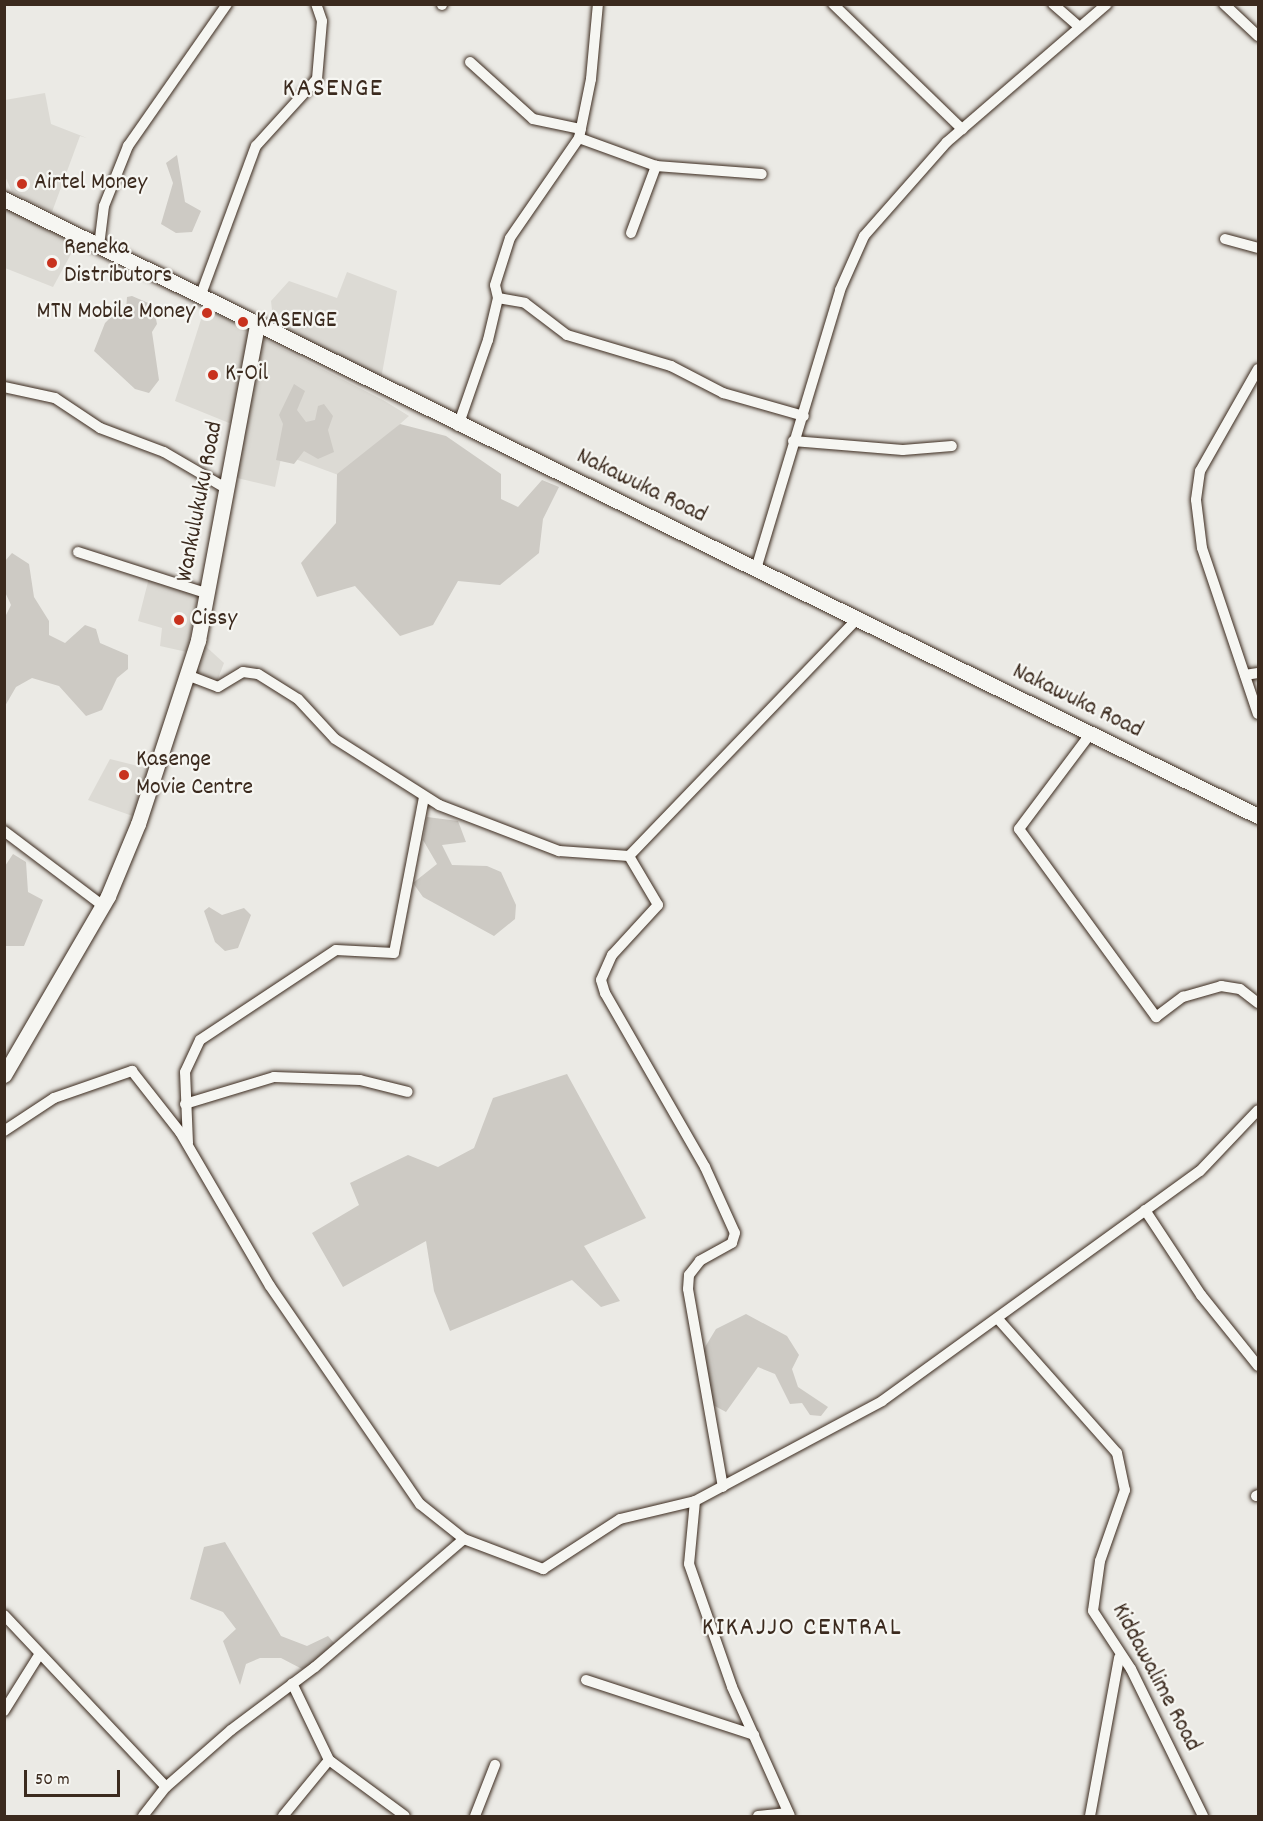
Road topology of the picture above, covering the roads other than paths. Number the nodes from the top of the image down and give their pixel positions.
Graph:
1 (227, 4) edge
2 (316, 4) edge
3 (598, 4) edge
4 (833, 4) edge
5 (1053, 4) edge
6 (1107, 4) edge
7 (1224, 4) edge
8 (1078, 26) junction
9 (1258, 36) edge
10 (470, 62) dead end
11 (962, 129) junction
12 (580, 134) junction
13 (656, 166) junction
14 (762, 174) dead end
15 (6, 197) edge
16 (631, 232) dead end
17 (1225, 239) dead end
18 (99, 246) junction
19 (1258, 248) edge
20 (200, 297) junction
21 (498, 298) junction
22 (257, 326) junction
23 (1258, 369) edge
24 (4, 387) edge
25 (804, 416) junction
26 (458, 426) junction
27 (793, 441) junction
28 (952, 446) dead end
29 (224, 487) junction
30 (78, 552) dead end
31 (756, 569) junction
32 (206, 592) junction
33 (856, 620) junction
34 (1258, 672) edge
35 (187, 675) junction
36 (1245, 675) junction
37 (1258, 714) edge
38 (1091, 733) junction
39 (424, 797) junction
40 (1258, 816) edge
41 (4, 831) edge
42 (629, 856) junction
43 (103, 906) junction
44 (1258, 1003) edge
45 (4, 1075) edge
46 (408, 1092) dead end
47 (185, 1104) junction
48 (1258, 1110) edge
49 (4, 1131) edge
50 (189, 1146) junction
51 (1145, 1210) junction
52 (998, 1319) junction
53 (1258, 1366) edge
54 (723, 1487) junction
55 (695, 1501) junction
56 (464, 1539) junction
57 (4, 1615) edge
58 (39, 1655) junction
59 (1119, 1658) junction
60 (586, 1680) dead end
61 (292, 1683) junction
62 (4, 1711) edge
63 (754, 1735) junction
64 (329, 1760) junction
65 (495, 1765) dead end
66 (166, 1787) junction
67 (789, 1815) edge
68 (143, 1816) edge
69 (283, 1816) edge
70 (405, 1816) edge
71 (475, 1816) edge
72 (758, 1816) edge
73 (1090, 1816) edge
74 (1203, 1816) edge

1 - 18 street
2 - 20 street
3 - 12 street
4 - 11 street
5 - 8 street
6 - 8 street
7 - 9 street
8 - 11 street
10 - 12 street
11 - 25 street
12 - 13 street
12 - 21 street
13 - 14 street
13 - 16 street
15 - 18 main road, Nakawuka Road
17 - 19 street
18 - 20 main road, Nakawuka Road
20 - 22 main road, Nakawuka Road
21 - 25 street
21 - 26 street
22 - 26 main road, Nakawuka Road
22 - 29 main road, Wankulukuku Road
23 - 36 street
24 - 29 street
25 - 27 street
26 - 31 main road, Nakawuka Road
27 - 28 street
27 - 31 street
29 - 32 main road, Wankulukuku Road
30 - 32 street
31 - 33 main road, Nakawuka Road
32 - 35 main road, Wankulukuku Road
33 - 38 main road, Nakawuka Road
33 - 42 street
34 - 36 street
35 - 39 street
35 - 43 main road, Wankulukuku Road
36 - 37 street
38 - 40 main road, Nakawuka Road
38 - 44 street
39 - 42 street
39 - 47 street
41 - 43 street
42 - 54 street
43 - 45 main road, Wankulukuku Road
46 - 47 street
47 - 50 street
48 - 51 street
49 - 50 street
50 - 56 street
51 - 52 street
51 - 53 street
52 - 54 street
52 - 59 street, Kiddawalime Road
54 - 55 street
55 - 56 street
55 - 63 street
56 - 61 street
57 - 58 street
58 - 62 street
58 - 66 street
59 - 73 street
59 - 74 street, Kiddawalime Road
60 - 63 street
61 - 64 street
61 - 66 street
63 - 67 street
64 - 69 street
64 - 70 street
65 - 71 street
66 - 68 street
67 - 72 street

